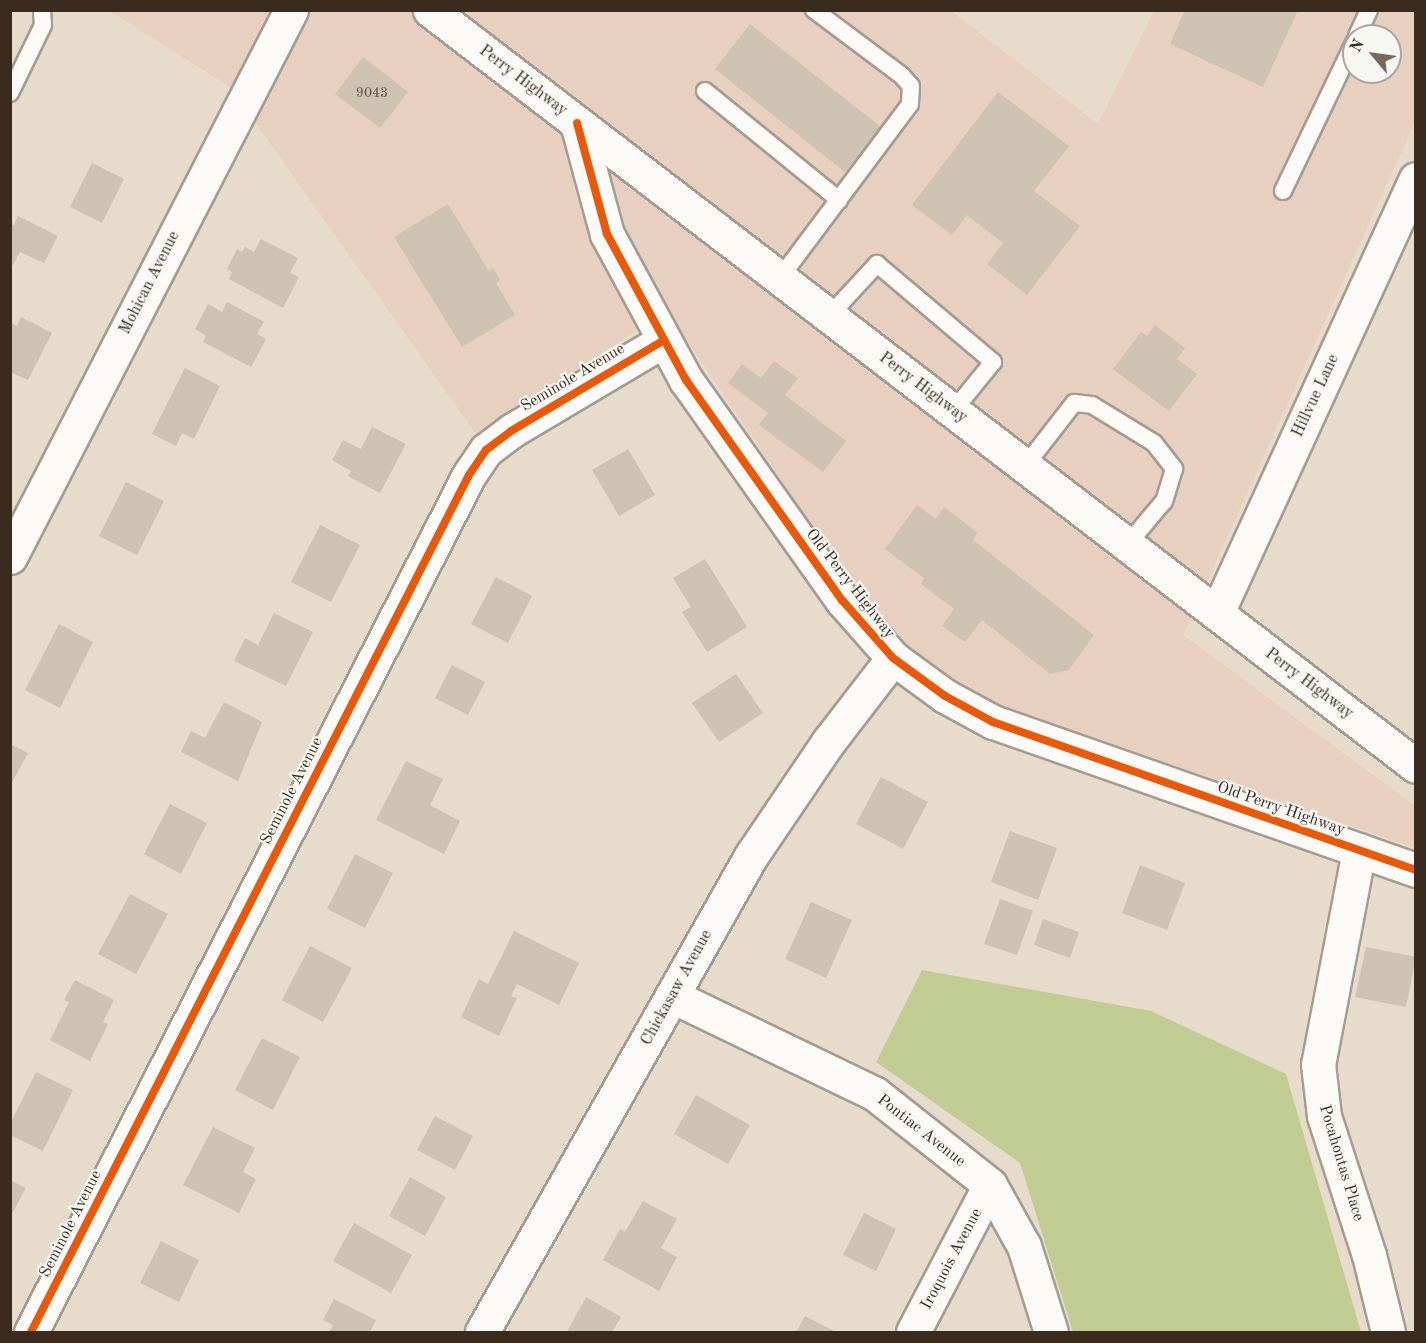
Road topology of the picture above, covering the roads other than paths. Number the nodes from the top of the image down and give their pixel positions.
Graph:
1 (42, 10) edge
2 (291, 10) edge
3 (430, 10) edge
4 (814, 10) edge
5 (1369, 10) edge
6 (1363, 24) edge
7 (1342, 68) edge
8 (705, 91) dead end
9 (10, 93) edge
10 (577, 123) junction
11 (1416, 179) edge
12 (1283, 191) dead end
13 (839, 200) junction
14 (780, 278) junction
15 (829, 316) junction
16 (664, 340) junction
17 (953, 411) junction
18 (1025, 466) junction
19 (1127, 545) junction
20 (10, 557) edge
21 (1217, 613) junction
22 (893, 658) junction
23 (1416, 766) edge
24 (1359, 850) junction
25 (1416, 870) edge
26 (672, 996) junction
27 (990, 1185) junction
28 (31, 1332) edge
29 (482, 1332) edge
30 (913, 1332) edge
31 (1051, 1332) edge
32 (1388, 1332) edge

1 - 9 lane
2 - 20 street, Mohican Avenue
3 - 10 street, Perry Highway
4 - 13 lane
5 - 6 lane
7 - 12 lane
8 - 13 lane
10 - 14 street, Perry Highway
10 - 16 street, Old Perry Highway
11 - 21 street, Hillvue Lane
13 - 14 lane
14 - 15 street, Perry Highway
15 - 17 street, Perry Highway
15 - 17 lane
16 - 22 street, Old Perry Highway
16 - 28 street, Seminole Avenue
17 - 18 street, Perry Highway
18 - 19 street, Perry Highway
18 - 19 lane
19 - 21 street, Perry Highway
21 - 23 street, Perry Highway
22 - 24 street, Old Perry Highway
22 - 26 street, Chickasaw Avenue
24 - 25 street, Old Perry Highway
24 - 32 street, Pocahontas Place
26 - 27 street, Pontiac Avenue
26 - 29 street, Chickasaw Avenue
27 - 30 street, Iroquois Avenue
27 - 31 street, Pontiac Avenue

